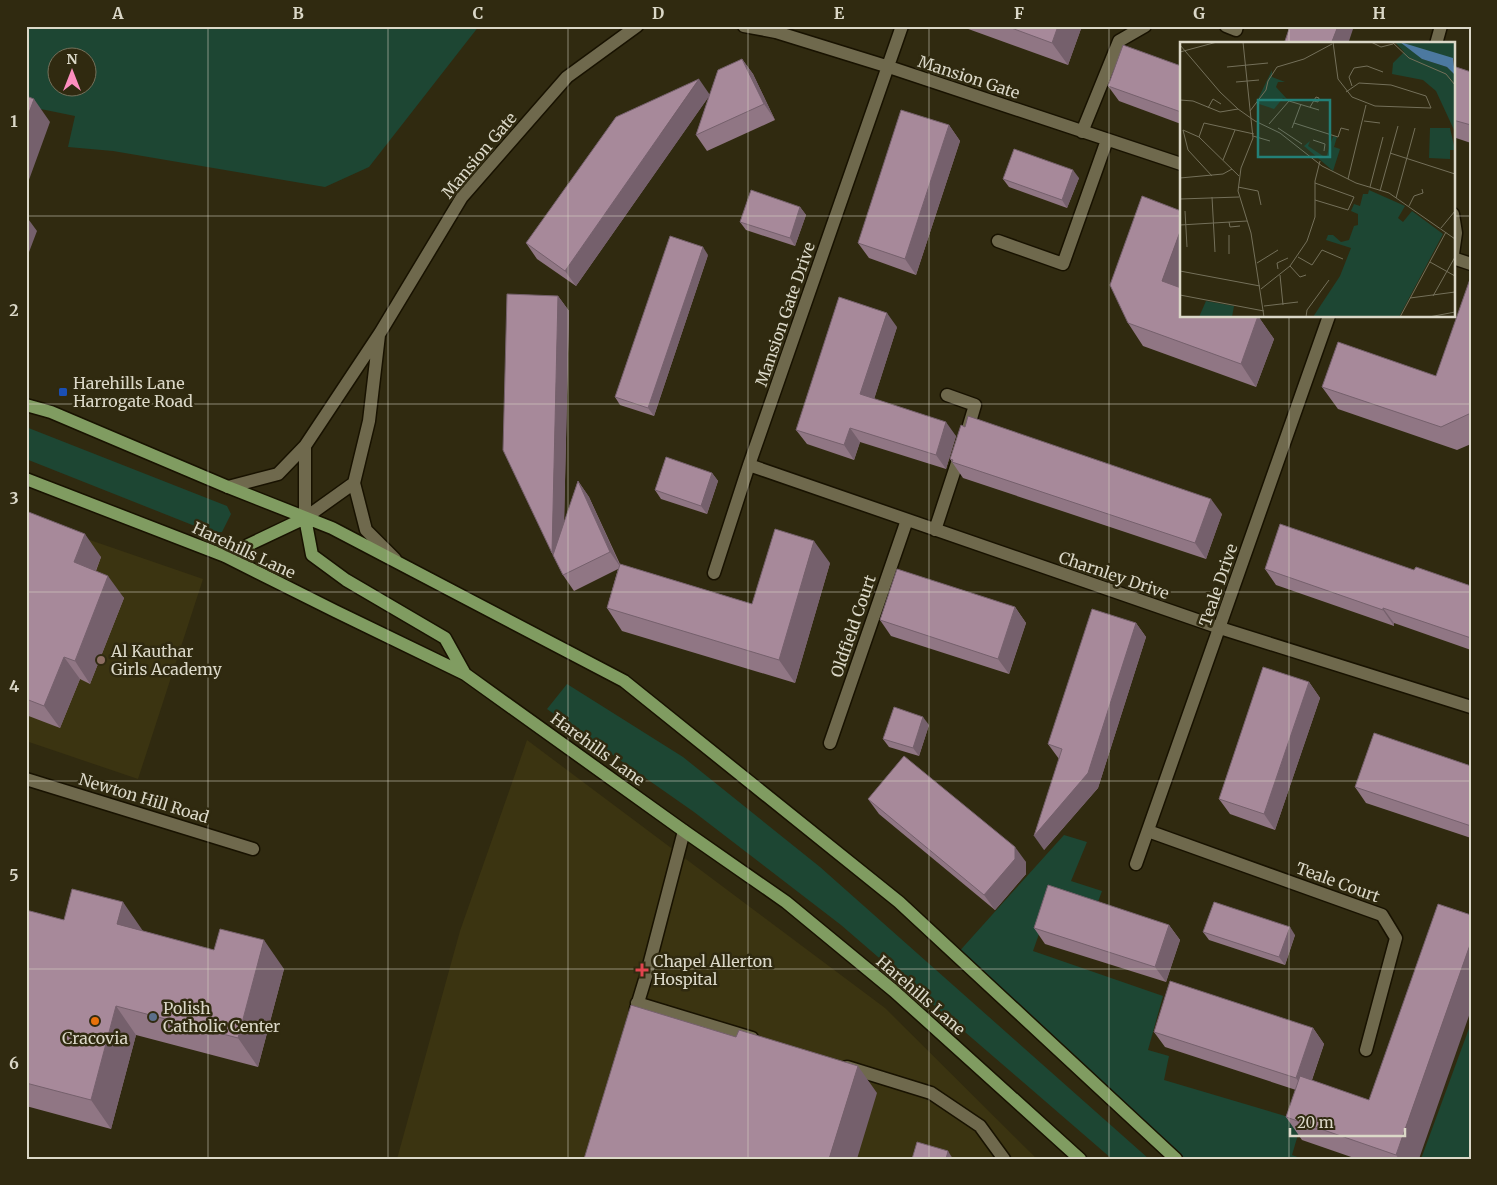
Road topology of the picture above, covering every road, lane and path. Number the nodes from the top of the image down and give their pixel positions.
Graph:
1 (636, 26) edge
2 (744, 26) edge
3 (902, 26) edge
4 (1145, 26) edge
5 (1226, 26) edge
6 (1238, 26) edge
7 (1441, 26) edge
8 (1437, 42) edge
9 (889, 68) junction
10 (1082, 132) junction
11 (1107, 140) junction
12 (1180, 164) edge
13 (1454, 220) edge
14 (998, 241) dead end
15 (1454, 247) edge
16 (1454, 258) edge
17 (1471, 264) edge
18 (1328, 318) edge
19 (380, 333) junction
20 (948, 395) dead end
21 (26, 404) edge
22 (305, 446) junction
23 (749, 465) junction
24 (26, 479) edge
25 (354, 483) junction
26 (228, 487) junction
27 (305, 518) junction
28 (907, 520) junction
29 (935, 530) junction
30 (225, 556) junction
31 (400, 564) junction
32 (714, 573) dead end
33 (1220, 628) junction
34 (465, 674) junction
35 (1471, 707) edge
36 (830, 743) dead end
37 (26, 779) edge
38 (684, 831) junction
39 (1148, 831) junction
40 (253, 849) dead end
41 (1136, 864) dead end
42 (638, 1003) junction
43 (632, 1022) edge
44 (760, 1041) edge
45 (1366, 1050) dead end
46 (836, 1064) edge
47 (1004, 1159) edge
48 (1080, 1159) edge
49 (1176, 1159) edge

1 - 19 street, Mansion Gate
2 - 9 street, Mansion Gate
3 - 9 street, Mansion Gate Drive
4 - 10 street
5 - 6 street
7 - 8 street
9 - 10 street, Mansion Gate
9 - 23 street, Mansion Gate Drive
10 - 11 street, Mansion Gate
11 - 12 street, Mansion Gate
11 - 14 street
13 - 15 street
16 - 17 street
18 - 33 street, Teale Drive
19 - 22 street, Mansion Gate
19 - 25 street, Mansion Gate
20 - 29 street
21 - 26 main road
22 - 26 street, Mansion Gate
22 - 27 street
23 - 28 street, Charnley Drive
23 - 32 street, Mansion Gate Drive
24 - 30 main road, Harehills Lane
25 - 27 street
25 - 31 street
26 - 27 main road
27 - 30 main road
27 - 31 main road
27 - 34 main road
28 - 29 street, Charnley Drive
28 - 36 street, Oldfield Court
29 - 33 street, Charnley Drive
30 - 34 main road, Harehills Lane
31 - 49 main road
33 - 35 street, Charnley Drive
33 - 39 street, Teale Drive
34 - 38 main road, Harehills Lane
37 - 40 street, Newton Hill Road
38 - 42 street
38 - 48 main road, Harehills Lane
39 - 41 street, Teale Drive
39 - 45 street, Teale Court
42 - 43 street
42 - 44 street
46 - 47 street

